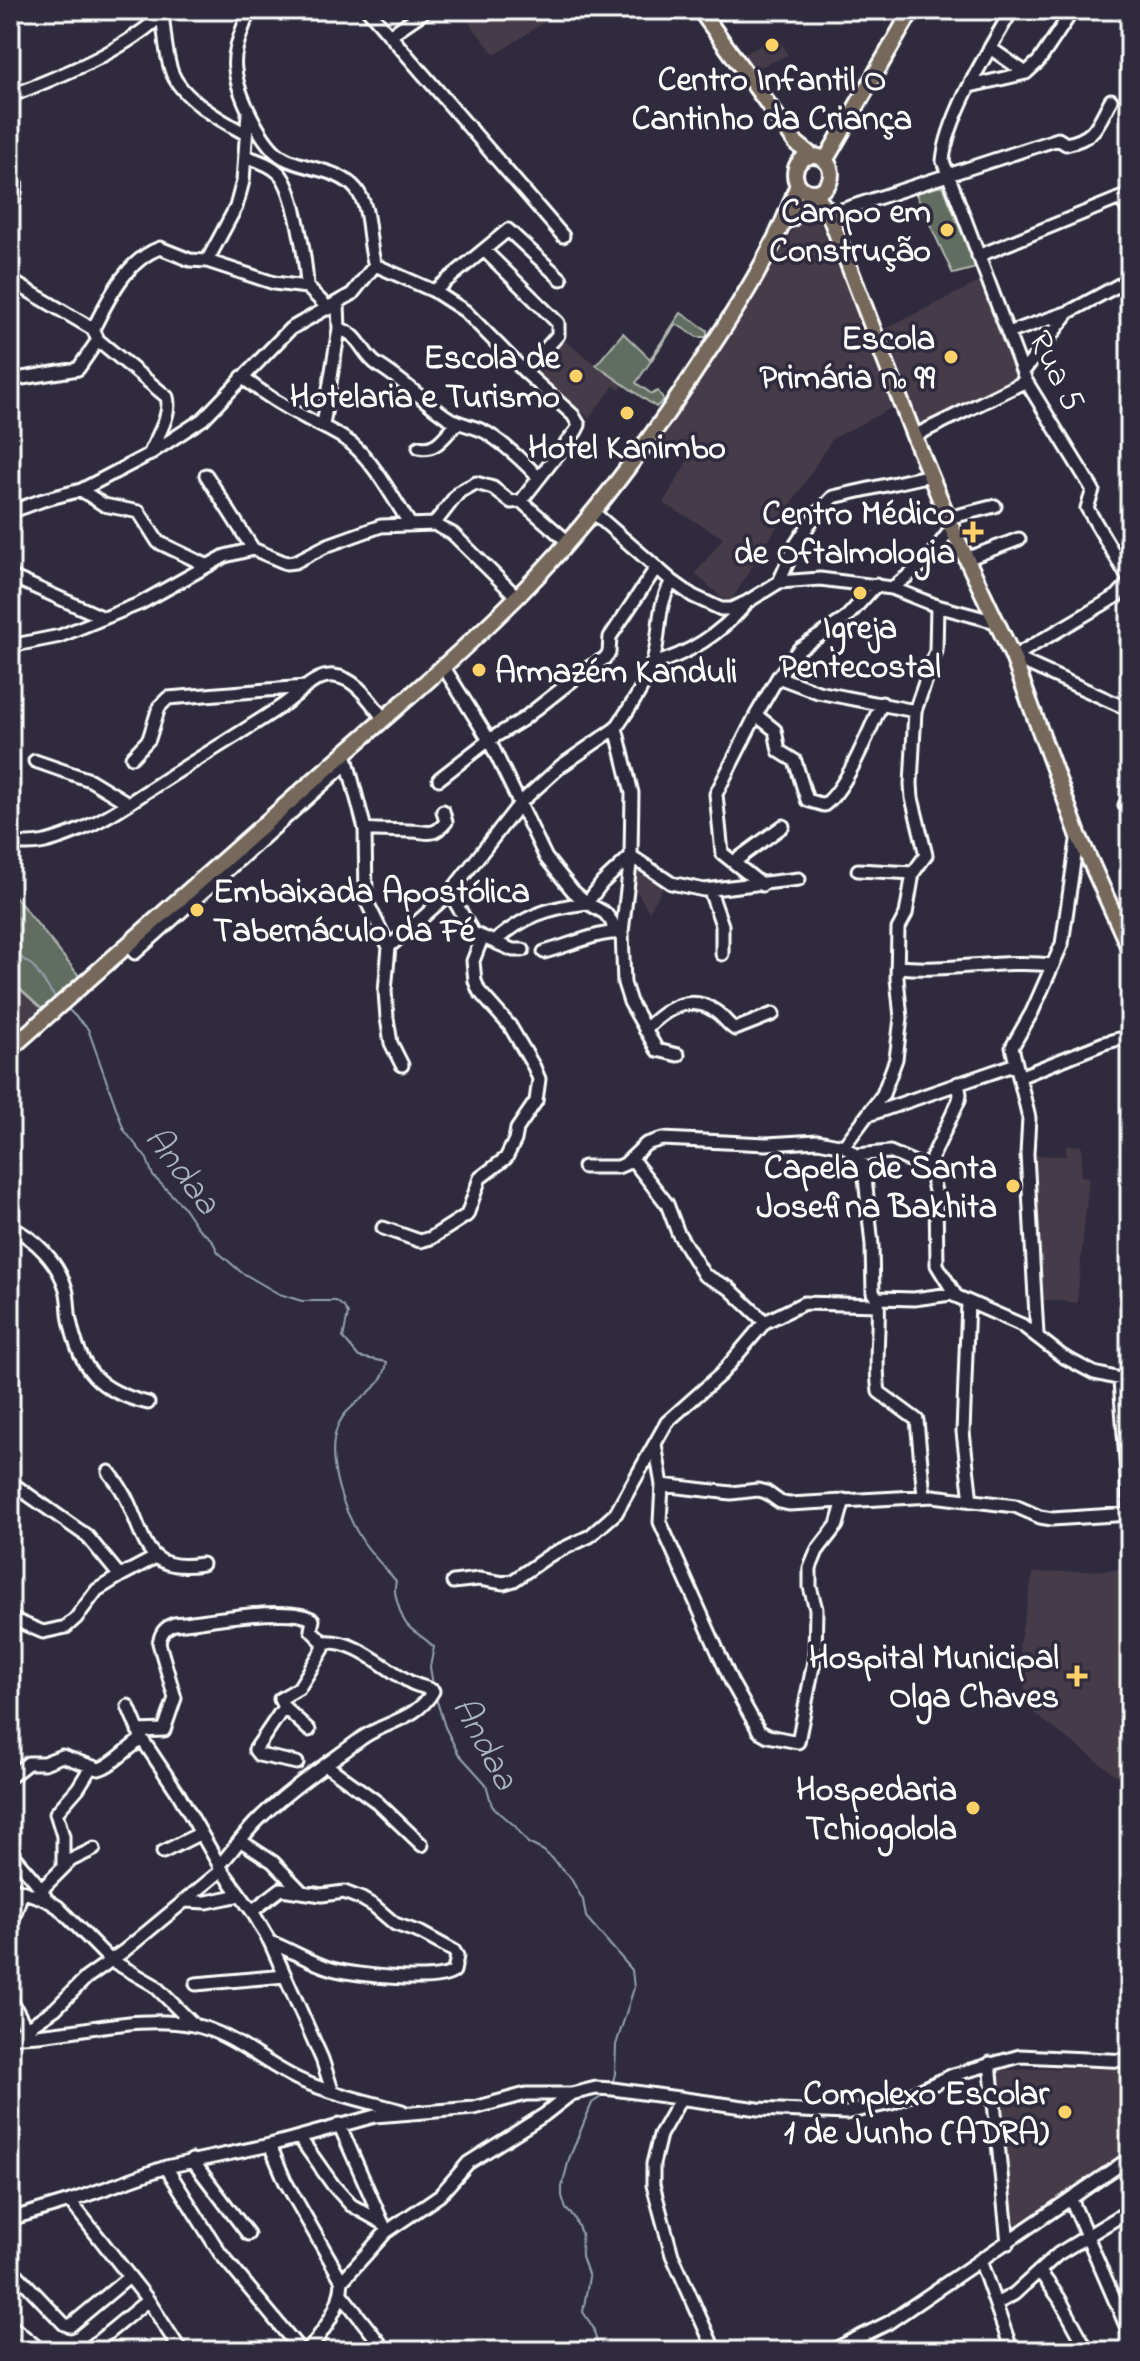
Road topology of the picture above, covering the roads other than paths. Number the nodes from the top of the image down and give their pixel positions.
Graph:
1 (249, 10) edge
2 (368, 10) edge
3 (427, 10) edge
4 (727, 10) edge
5 (902, 10) edge
6 (912, 10) edge
7 (1012, 10) edge
8 (1073, 10) edge
9 (163, 12) edge
10 (702, 12) edge
11 (390, 35) junction
12 (990, 48) junction
13 (1026, 73) junction
14 (970, 86) junction
15 (10, 96) edge
16 (1111, 100) dead end
17 (248, 113) junction
18 (246, 134) junction
19 (796, 143) junction
20 (245, 156) junction
21 (818, 158) junction
22 (285, 159) junction
23 (10, 166) edge
24 (797, 167) junction
25 (279, 173) junction
26 (947, 174) junction
27 (13, 177) edge
28 (830, 180) junction
29 (798, 184) junction
30 (813, 194) junction
31 (1126, 196) edge
32 (802, 204) junction
33 (10, 211) edge
34 (828, 212) junction
35 (1130, 214) edge
36 (779, 234) junction
37 (563, 236) dead end
38 (485, 251) junction
39 (978, 256) junction
40 (207, 261) junction
41 (375, 265) junction
42 (561, 279) dead end
43 (1130, 279) edge
44 (10, 280) edge
45 (307, 287) junction
46 (434, 291) junction
47 (333, 306) junction
48 (1069, 312) junction
49 (339, 329) junction
50 (1008, 333) junction
51 (95, 334) junction
52 (525, 372) junction
53 (1024, 376) junction
54 (242, 377) junction
55 (10, 380) edge
56 (457, 423) junction
57 (323, 425) junction
58 (914, 436) junction
59 (419, 447) dead end
60 (148, 455) junction
61 (206, 475) dead end
62 (931, 475) junction
63 (538, 477) junction
64 (81, 490) junction
65 (521, 501) junction
66 (995, 506) dead end
67 (10, 512) edge
68 (593, 512) junction
69 (950, 523) junction
70 (410, 524) junction
71 (434, 524) junction
72 (1019, 539) dead end
73 (568, 542) junction
74 (253, 549) junction
75 (966, 559) junction
76 (206, 565) junction
77 (656, 568) junction
78 (10, 576) edge
79 (672, 581) junction
80 (779, 582) junction
81 (1130, 582) edge
82 (876, 585) junction
83 (892, 588) junction
84 (517, 597) junction
85 (747, 602) junction
86 (937, 606) junction
87 (104, 618) junction
88 (996, 622) junction
89 (10, 646) edge
90 (1013, 657) junction
91 (652, 664) junction
92 (443, 666) junction
93 (778, 677) junction
94 (305, 687) junction
95 (882, 703) junction
96 (1129, 707) edge
97 (915, 711) junction
98 (756, 715) junction
99 (384, 719) junction
100 (616, 728) junction
101 (489, 740) junction
102 (132, 757) dead end
103 (346, 758) junction
104 (35, 761) dead end
105 (439, 779) dead end
106 (521, 802) junction
107 (128, 803) junction
108 (443, 811) dead end
109 (783, 826) dead end
110 (365, 829) junction
111 (266, 830) junction
112 (1078, 834) junction
113 (10, 841) edge
114 (631, 856) junction
115 (735, 861) junction
116 (858, 870) dead end
117 (913, 873) junction
118 (799, 879) dead end
119 (762, 885) junction
120 (710, 891) junction
121 (450, 893) junction
122 (587, 903) junction
123 (618, 932) junction
124 (488, 940) junction
125 (389, 947) junction
126 (523, 950) dead end
127 (1130, 950) edge
128 (544, 952) dead end
129 (135, 953) dead end
130 (722, 954) dead end
131 (1053, 965) junction
132 (898, 967) junction
133 (773, 1014) dead end
134 (645, 1030) junction
135 (1130, 1036) edge
136 (10, 1049) edge
137 (678, 1055) dead end
138 (1016, 1064) junction
139 (402, 1065) dead end
140 (1019, 1077) junction
141 (958, 1083) junction
142 (868, 1115) junction
143 (844, 1146) junction
144 (856, 1155) junction
145 (631, 1158) junction
146 (584, 1167) dead end
147 (929, 1169) junction
148 (10, 1227) edge
149 (383, 1228) dead end
150 (956, 1296) junction
151 (878, 1301) junction
152 (968, 1302) junction
153 (765, 1322) junction
154 (1037, 1334) junction
155 (1125, 1381) edge
156 (148, 1403) dead end
157 (655, 1444) junction
158 (109, 1472) dead end
159 (10, 1482) edge
160 (662, 1485) junction
161 (924, 1496) junction
162 (844, 1500) junction
163 (971, 1501) junction
164 (1130, 1514) edge
165 (156, 1557) junction
166 (202, 1564) dead end
167 (120, 1576) junction
168 (453, 1582) dead end
169 (10, 1618) edge
170 (323, 1642) junction
171 (128, 1706) dead end
172 (284, 1707) junction
173 (309, 1730) dead end
174 (140, 1735) junction
175 (297, 1763) dead end
176 (326, 1765) junction
177 (91, 1767) junction
178 (10, 1777) edge
179 (201, 1833) junction
180 (241, 1841) junction
181 (422, 1845) dead end
182 (94, 1849) dead end
183 (10, 1852) edge
184 (163, 1852) dead end
185 (63, 1867) junction
186 (220, 1868) junction
187 (10, 1887) edge
188 (301, 1891) junction
189 (22, 1892) junction
190 (44, 1895) junction
191 (240, 1895) junction
192 (185, 1901) junction
193 (252, 1911) junction
194 (10, 1929) edge
195 (270, 1942) junction
196 (109, 1959) junction
197 (285, 1976) junction
198 (196, 1984) dead end
199 (10, 1998) edge
200 (194, 2025) junction
201 (26, 2028) junction
202 (13, 2036) edge
203 (1130, 2061) edge
204 (990, 2063) junction
205 (332, 2090) junction
206 (571, 2094) junction
207 (681, 2098) junction
208 (414, 2114) junction
209 (339, 2124) junction
210 (299, 2137) junction
211 (270, 2145) junction
212 (1130, 2158) edge
213 (192, 2160) junction
214 (166, 2167) junction
215 (1071, 2199) junction
216 (70, 2201) junction
217 (1130, 2210) edge
218 (10, 2219) edge
219 (384, 2228) junction
220 (248, 2234) dead end
221 (1087, 2237) junction
222 (1008, 2243) junction
223 (980, 2260) junction
224 (10, 2267) edge
225 (1040, 2272) junction
226 (129, 2277) junction
227 (342, 2281) junction
228 (341, 2294) junction
229 (148, 2300) junction
230 (996, 2304) junction
231 (11, 2328) edge
232 (1130, 2335) edge
233 (42, 2351) edge
234 (86, 2351) edge
235 (181, 2351) edge
236 (301, 2351) edge
237 (308, 2351) edge
238 (386, 2351) edge
239 (715, 2351) edge
240 (831, 2351) edge
241 (1012, 2351) edge
242 (1088, 2351) edge

1 - 17 street
2 - 11 street
3 - 11 street
4 - 10 street
5 - 21 main road
6 - 21 main road
7 - 12 street, Rua 5
8 - 13 street
9 - 15 street
9 - 18 street
10 - 19 main road
11 - 37 street
12 - 13 street
12 - 14 street, Rua 5
13 - 14 street
14 - 26 street, Rua 5
16 - 26 street
17 - 18 street
17 - 22 street
18 - 20 street
19 - 21 main road
19 - 24 main road
20 - 25 street
20 - 40 street
21 - 24 main road
21 - 28 main road
22 - 25 street
22 - 41 street
23 - 27 street
24 - 29 main road
25 - 45 street
26 - 34 street
26 - 39 street, Rua 5
27 - 33 street
28 - 30 main road
28 - 34 main road
29 - 30 main road
29 - 36 main road
30 - 32 main road
30 - 34 main road
31 - 35 street
31 - 39 street
32 - 34 main road
32 - 36 main road
34 - 58 main road
36 - 68 main road
38 - 42 street
38 - 46 street
38 - 52 street
39 - 50 street, Rua 5
40 - 45 street
40 - 51 street
41 - 46 street
41 - 47 street
43 - 48 street
44 - 51 street
45 - 47 street
46 - 52 street
47 - 49 street
47 - 54 street
48 - 50 street
48 - 53 street
49 - 56 street
49 - 57 street
50 - 53 street, Rua 5
51 - 55 street
51 - 60 street
52 - 63 street
53 - 58 street
53 - 81 street, Rua 5
54 - 57 street
54 - 60 street
56 - 59 street
56 - 63 street
57 - 70 street
58 - 62 main road
60 - 64 street
61 - 74 street
62 - 69 main road
62 - 80 street
63 - 65 street
64 - 67 street
64 - 76 street
65 - 71 street
65 - 73 street
66 - 69 street
68 - 73 main road
68 - 77 street
69 - 75 main road
69 - 83 street
70 - 71 street
70 - 74 street
71 - 84 street
72 - 75 street
73 - 84 main road
74 - 76 street
75 - 88 main road
76 - 87 street
77 - 79 street
77 - 101 street
78 - 87 street
79 - 85 street
79 - 91 street
80 - 82 street
80 - 85 street
81 - 90 street, Rua 5
82 - 83 street
82 - 93 street
83 - 86 street
84 - 92 main road
85 - 91 street
86 - 88 street
86 - 97 street
87 - 89 street
88 - 90 main road
90 - 96 street
90 - 112 main road
91 - 100 street
92 - 99 main road
92 - 101 street
93 - 95 street
93 - 98 street
94 - 99 street
94 - 102 street
94 - 107 street
95 - 97 street
95 - 98 street
97 - 117 street
98 - 115 street
99 - 103 main road
100 - 106 street
100 - 114 street
101 - 105 street
101 - 106 street
103 - 110 street
103 - 111 main road
104 - 107 street
106 - 121 street
106 - 122 street
107 - 113 street
108 - 110 street
109 - 115 street
110 - 125 street
111 - 129 street
111 - 136 main road
112 - 127 main road
112 - 131 street
114 - 120 street
114 - 122 street
114 - 123 street
115 - 119 street
116 - 117 street
117 - 132 street
118 - 119 street
119 - 120 street
120 - 130 street
121 - 124 street
121 - 125 street
122 - 123 street
122 - 124 street
123 - 128 street
123 - 134 street
124 - 126 street
124 - 149 street
125 - 139 street
131 - 132 street
131 - 138 street
132 - 142 street
133 - 134 street
134 - 137 street
135 - 140 street
138 - 140 street
138 - 141 street
140 - 154 street
141 - 142 street
141 - 147 street
142 - 143 street
143 - 144 street
143 - 145 street
144 - 147 street
144 - 151 street
145 - 146 street
145 - 153 street
147 - 150 street
148 - 156 street
150 - 151 street
150 - 152 street
151 - 153 street
151 - 161 street
152 - 154 street
152 - 163 street
153 - 157 street
154 - 155 street
155 - 164 street
157 - 160 street
157 - 168 street
158 - 165 street
159 - 167 street
160 - 162 street
160 - 162 street
161 - 162 street
161 - 163 street
163 - 164 street
165 - 166 street
165 - 167 street
167 - 169 street
170 - 172 street
170 - 174 street
170 - 176 street
171 - 174 street
172 - 173 street
172 - 175 street
174 - 177 street
174 - 179 street
176 - 180 street
176 - 181 street
177 - 178 street
177 - 185 street
179 - 184 street
179 - 186 street
180 - 186 street
180 - 188 street
182 - 185 street
183 - 190 street
185 - 190 street
186 - 191 street
186 - 192 street
187 - 189 street
188 - 193 street
188 - 195 street
189 - 190 street
189 - 194 street
190 - 196 street
191 - 192 street
191 - 193 street
192 - 196 street
193 - 195 street
195 - 197 street
196 - 200 street
196 - 201 street
197 - 198 street
197 - 205 street
199 - 201 street
200 - 202 street
200 - 205 street
201 - 202 street
203 - 204 street
204 - 207 street
204 - 222 street
205 - 208 street
206 - 207 street
206 - 208 street
206 - 219 street
207 - 239 street
208 - 209 street
209 - 210 street
209 - 219 street
210 - 211 street
210 - 219 street
211 - 213 street
211 - 227 street
212 - 215 street
213 - 214 street
213 - 220 street
214 - 216 street
214 - 236 street
215 - 221 street
215 - 222 street
216 - 218 street
216 - 226 street
217 - 221 street
219 - 227 street
221 - 225 street
221 - 232 street
222 - 223 street
223 - 230 street
223 - 240 street
224 - 226 street
225 - 230 street
225 - 242 street
226 - 229 street
227 - 228 street
228 - 237 street
228 - 238 street
229 - 234 street
229 - 235 street
230 - 241 street
231 - 233 street

